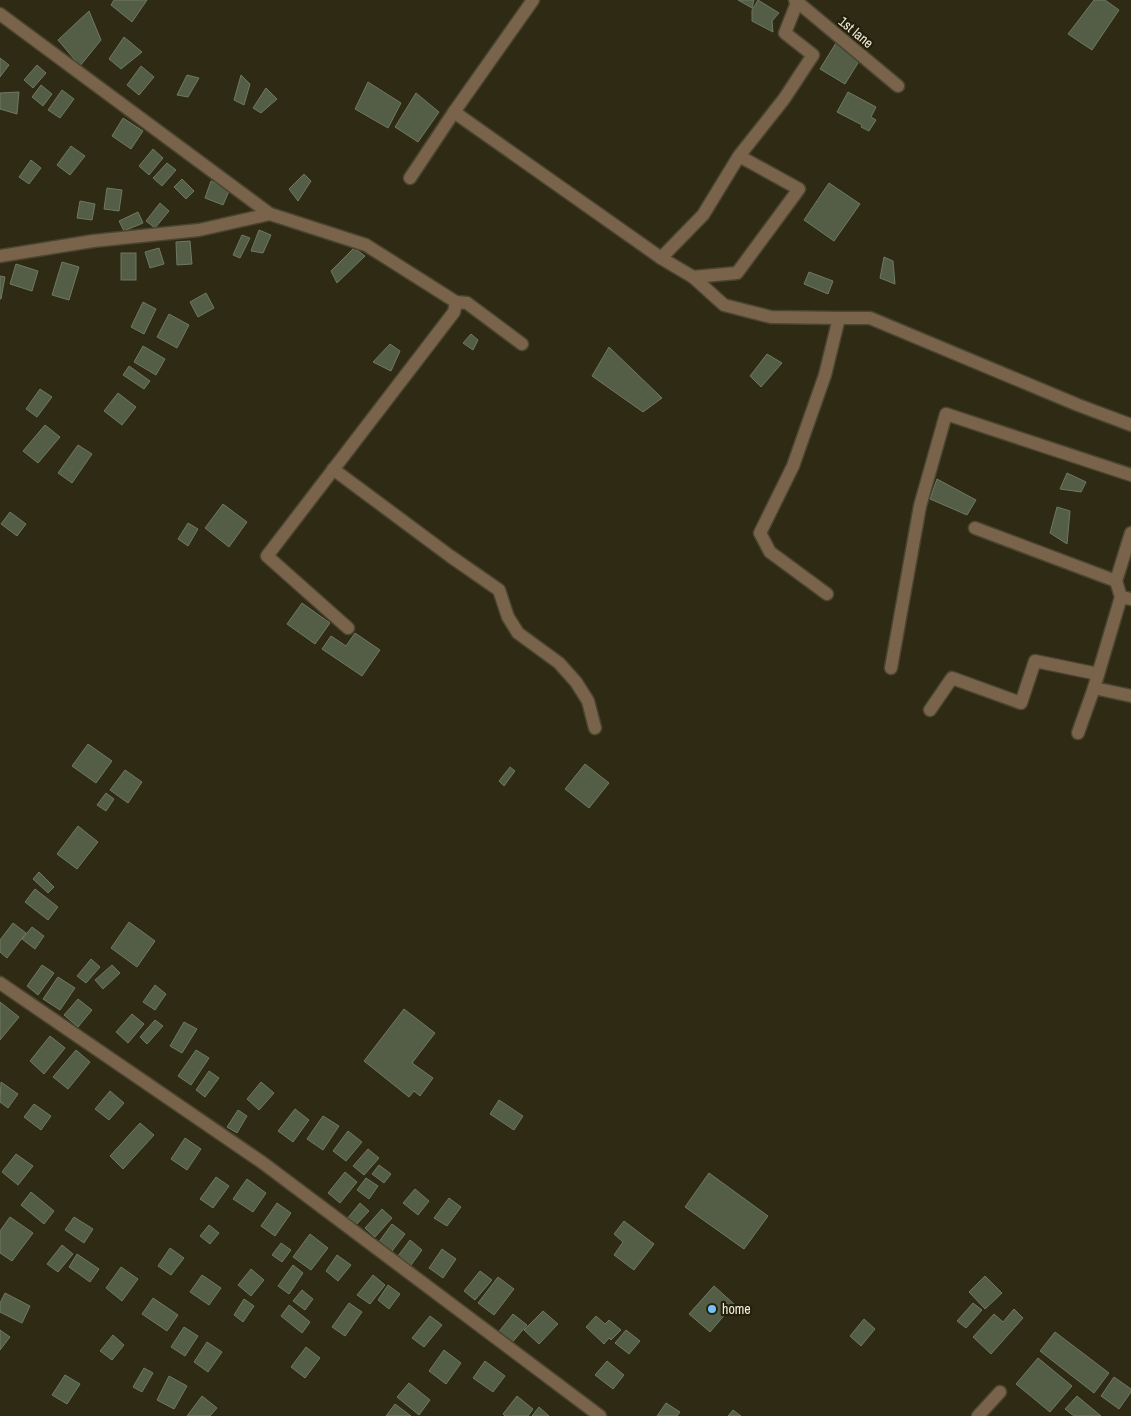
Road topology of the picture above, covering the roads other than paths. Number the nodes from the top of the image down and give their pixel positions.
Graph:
1 (533, 0) edge
2 (797, 1) edge
3 (0, 14) edge
4 (898, 86) dead end
5 (454, 112) junction
6 (739, 156) junction
7 (410, 178) dead end
8 (270, 214) junction
9 (0, 256) edge
10 (661, 258) junction
11 (693, 278) junction
12 (456, 302) junction
13 (839, 318) junction
14 (522, 344) dead end
15 (1131, 425) edge
16 (333, 469) junction
17 (1131, 474) edge
18 (975, 528) dead end
19 (1131, 533) edge
20 (1116, 581) junction
21 (827, 594) dead end
22 (1126, 598) edge
23 (348, 628) dead end
24 (891, 668) dead end
25 (1098, 674) junction
26 (1094, 688) junction
27 (1131, 696) edge
28 (930, 710) dead end
29 (595, 728) dead end
30 (1078, 733) dead end
31 (0, 983) edge
32 (1000, 1392) dead end
33 (600, 1416) edge
34 (978, 1416) edge

1 - 5 street
2 - 4 street, 1st lane
2 - 6 street
3 - 8 street
5 - 7 street
5 - 10 street
6 - 10 street
6 - 11 street
8 - 9 street
8 - 12 street
10 - 11 street
11 - 13 street
12 - 14 street
12 - 16 street
13 - 15 street
13 - 21 street
16 - 23 street
16 - 29 street
17 - 24 street
18 - 20 street
19 - 20 street
20 - 22 street
22 - 25 street
25 - 26 street
25 - 28 street
26 - 27 street
26 - 30 street
31 - 33 street
32 - 34 street

